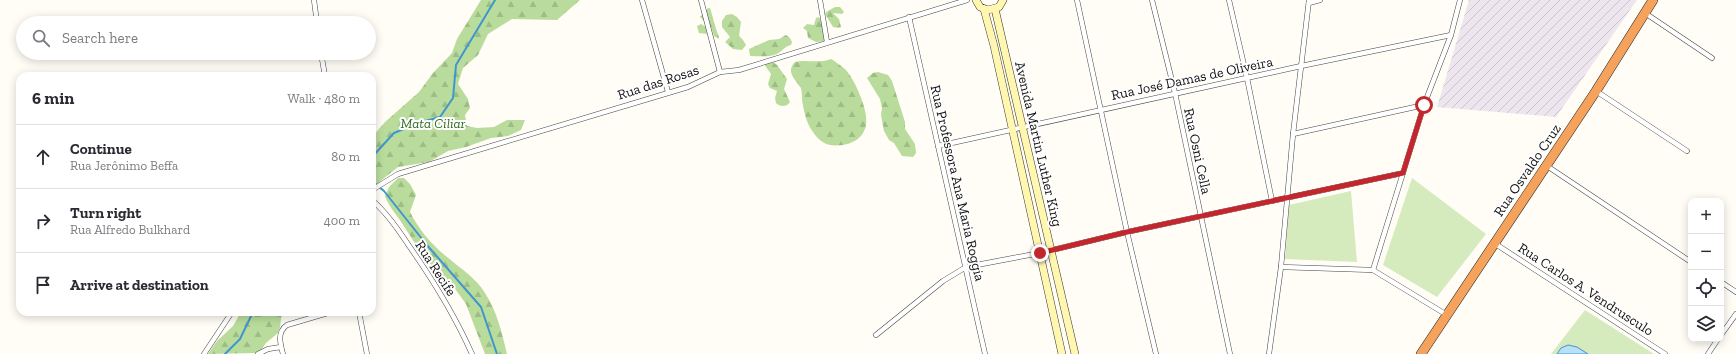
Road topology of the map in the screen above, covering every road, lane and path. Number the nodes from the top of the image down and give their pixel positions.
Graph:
1 (314, 0) edge
2 (642, 0) edge
3 (701, 0) edge
4 (820, 0) edge
5 (967, 0) edge
6 (976, 0) edge
7 (1003, 0) edge
8 (1077, 0) edge
9 (1152, 0) edge
10 (1229, 0) edge
11 (1320, 0) edge
12 (1460, 0) edge
13 (1653, 0) edge
14 (1309, 1) edge
15 (984, 9) junction
16 (995, 9) junction
17 (1645, 13) junction
18 (316, 16) edge
19 (909, 17) junction
20 (1451, 35) junction
21 (827, 42) junction
22 (1712, 58) dead end
23 (322, 60) edge
24 (1301, 66) junction
25 (324, 72) edge
26 (720, 72) junction
27 (1247, 78) junction
28 (1596, 91) junction
29 (668, 92) junction
30 (1175, 94) junction
31 (1424, 105) junction
32 (1100, 110) junction
33 (1022, 128) junction
34 (1012, 130) junction
35 (1293, 134) junction
36 (938, 146) junction
37 (1687, 151) dead end
38 (1547, 166) junction
39 (1403, 173) junction
40 (376, 187) edge
41 (1287, 198) junction
42 (1272, 202) junction
43 (376, 204) edge
44 (1201, 217) junction
45 (1127, 232) junction
46 (1494, 243) junction
47 (1050, 251) junction
48 (1040, 253) junction
49 (1688, 260) edge
50 (966, 267) junction
51 (1281, 267) junction
52 (1373, 270) junction
53 (1724, 284) edge
54 (1736, 292) edge
55 (1736, 314) edge
56 (1447, 315) junction
57 (229, 316) edge
58 (317, 316) edge
59 (361, 316) edge
60 (1068, 327) junction
61 (1056, 329) junction
62 (1724, 331) edge
63 (876, 335) dead end
64 (1716, 342) edge
65 (281, 347) junction
66 (1710, 353) edge
67 (204, 354) edge
68 (258, 354) edge
69 (283, 354) edge
70 (367, 354) edge
71 (472, 354) edge
72 (985, 354) edge
73 (1062, 354) edge
74 (1075, 354) edge
75 (1156, 354) edge
76 (1230, 354) edge
77 (1270, 354) edge
78 (1422, 354) edge
79 (1665, 354) edge

1 - 18 street
2 - 29 street
3 - 26 street
4 - 21 street
5 - 19 street, Rua das Rosas
6 - 15 main road
7 - 16 main road
8 - 32 street
9 - 30 street, Rua Osni Cella
10 - 27 street
11 - 14 street
12 - 20 street
13 - 17 highway, Rua Osvaldo Cruz
14 - 24 street
15 - 16 main road
15 - 34 main road, Avenida Martin Luther King
16 - 33 main road, Avenida Martin Luther King
17 - 22 street
17 - 28 highway, Rua Osvaldo Cruz
19 - 21 street, Rua das Rosas
19 - 36 street, Rua Professora Ana Maria Roggia
20 - 24 street, Rua José Damas de Oliveira
20 - 31 street
21 - 26 street, Rua das Rosas
23 - 25 street
24 - 27 street, Rua José Damas de Oliveira
24 - 35 street
26 - 29 street, Rua das Rosas
27 - 30 street, Rua José Damas de Oliveira
27 - 42 street
28 - 37 street
28 - 38 highway, Rua Osvaldo Cruz
29 - 40 street, Rua das Rosas
30 - 32 street, Rua José Damas de Oliveira
30 - 44 street, Rua Osni Cella
31 - 35 street
31 - 39 street
32 - 33 street, Rua José Damas de Oliveira
32 - 45 street
33 - 34 street, Rua José Damas de Oliveira
33 - 47 main road, Avenida Martin Luther King
34 - 36 street, Rua José Damas de Oliveira
34 - 48 main road, Avenida Martin Luther King
35 - 41 street
36 - 50 street, Rua Professora Ana Maria Roggia
38 - 46 highway, Rua Osvaldo Cruz
38 - 49 street
39 - 41 street
39 - 52 street
41 - 42 street
41 - 51 street
42 - 44 street
43 - 71 street, Rua Recife
44 - 45 street
44 - 76 street, Rua Osni Cella
45 - 47 street
45 - 75 street
46 - 56 highway, Rua Osvaldo Cruz
46 - 79 street, Rua Carlos A. Vendrusculo
47 - 48 street
47 - 60 main road, Avenida Martin Luther King
48 - 50 street
48 - 61 main road, Avenida Martin Luther King
50 - 63 street
50 - 72 street, Rua Professora Ana Maria Roggia
51 - 52 street
51 - 77 street
52 - 56 street
53 - 54 street
55 - 62 street
56 - 78 highway, Rua Osvaldo Cruz
57 - 67 street
58 - 65 street
59 - 70 street
60 - 61 main road
60 - 74 main road, Avenida Martin Luther King
61 - 73 main road, Avenida Martin Luther King
64 - 66 street
65 - 68 street
65 - 69 street

